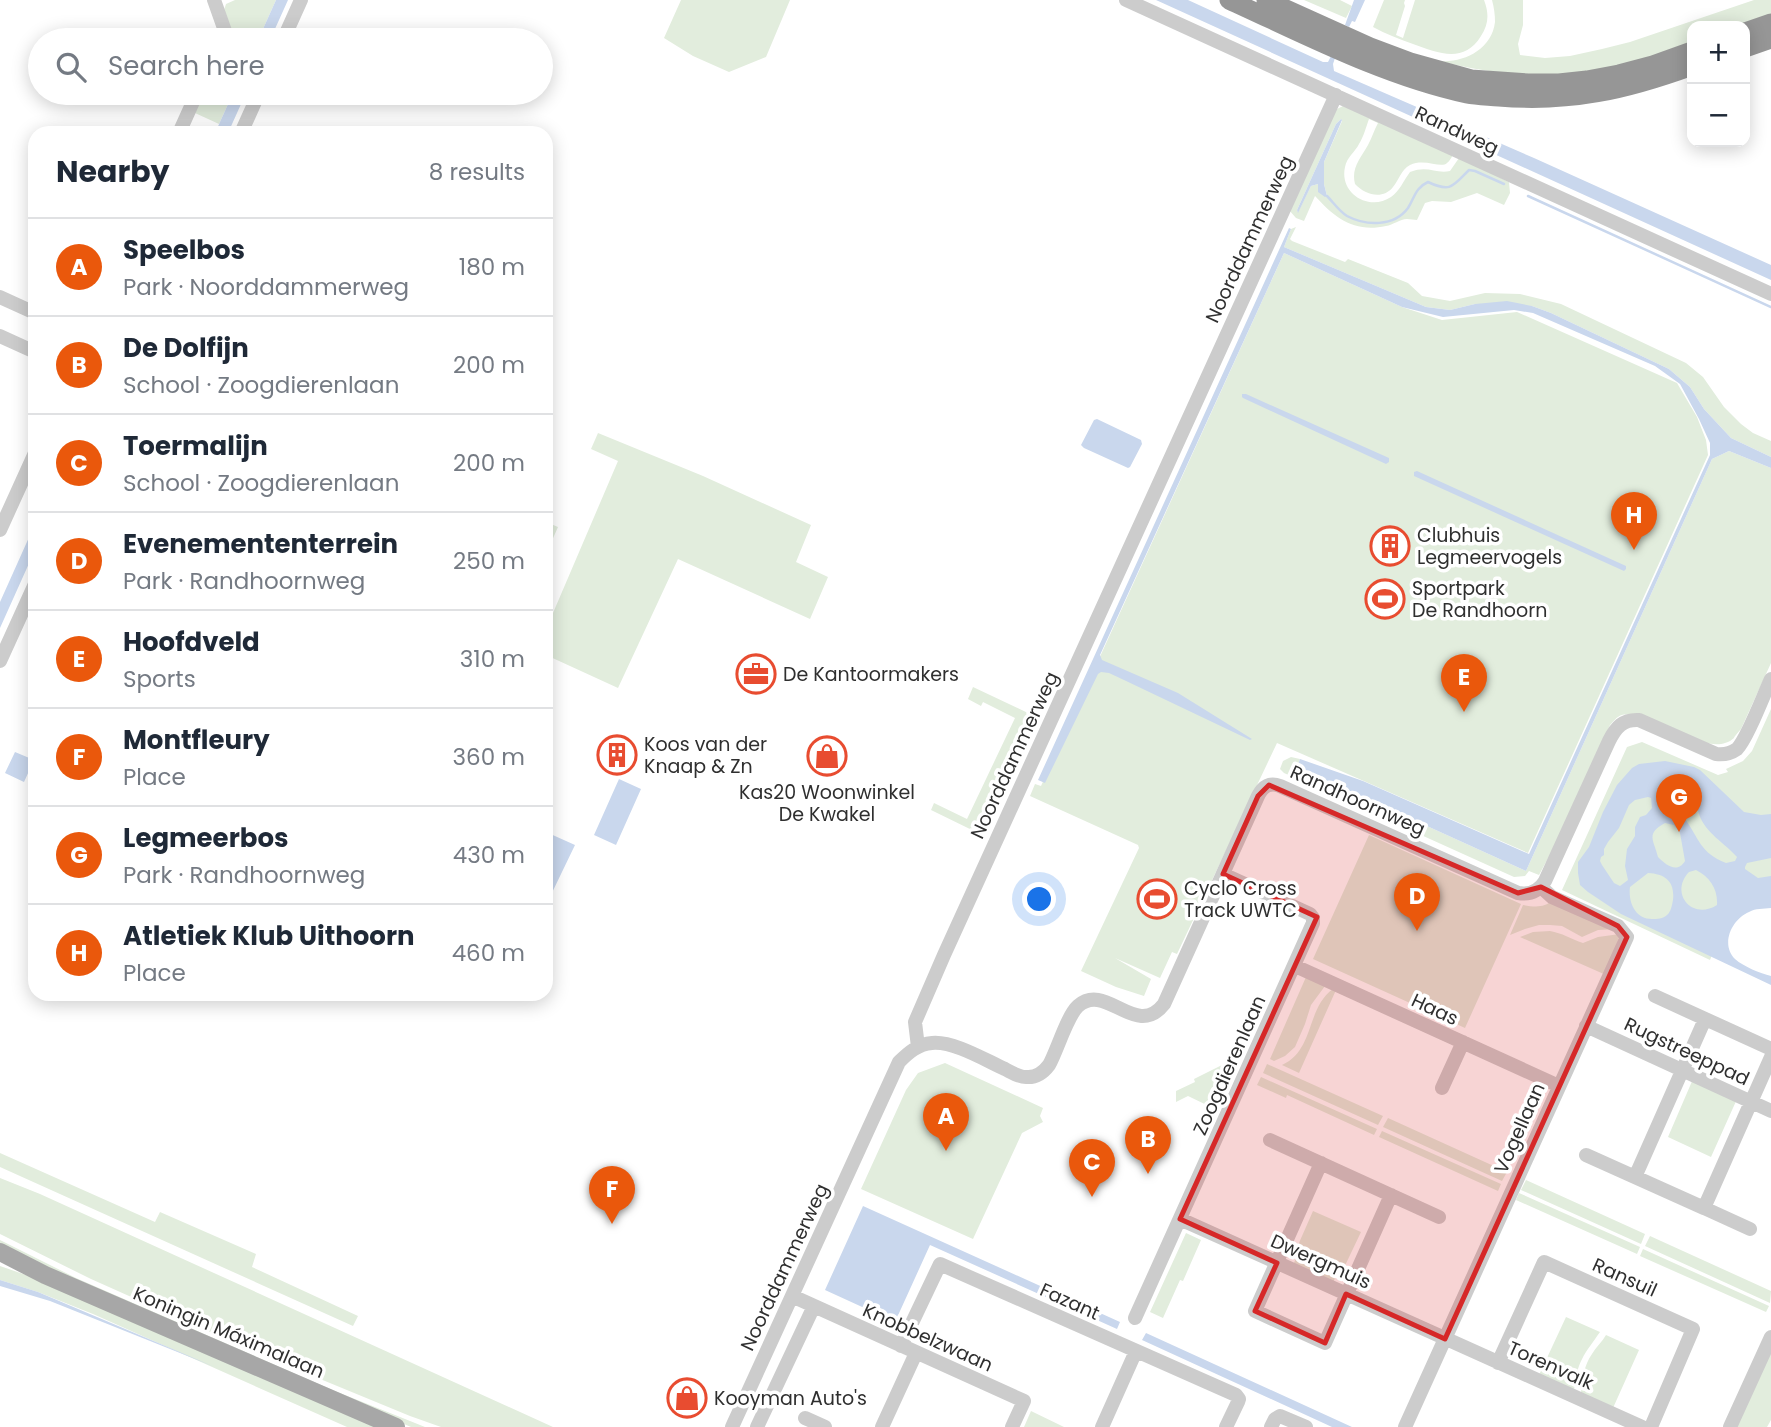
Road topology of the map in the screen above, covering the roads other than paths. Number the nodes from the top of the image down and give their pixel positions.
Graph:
1 (216, 0) edge
2 (302, 0) edge
3 (1126, 0) edge
4 (1229, 0) edge
5 (1266, 0) edge
6 (1771, 23) edge
7 (224, 28) edge
8 (289, 28) edge
9 (1750, 30) edge
10 (1771, 39) edge
11 (1750, 46) edge
12 (1687, 53) edge
13 (1687, 68) edge
14 (1336, 95) junction
15 (192, 105) edge
16 (254, 105) edge
17 (182, 126) edge
18 (244, 126) edge
19 (1771, 294) edge
20 (0, 297) edge
21 (28, 310) edge
22 (0, 335) edge
23 (28, 349) edge
24 (28, 468) edge
25 (0, 530) edge
26 (28, 599) edge
27 (0, 660) edge
28 (1771, 679) edge
29 (1223, 874) junction
30 (1541, 887) junction
31 (1295, 966) junction
32 (1655, 996) dead end
33 (1705, 1019) junction
34 (1586, 1026) junction
35 (1463, 1042) junction
36 (918, 1046) junction
37 (1771, 1049) edge
38 (1771, 1057) edge
39 (1682, 1070) junction
40 (1559, 1086) junction
41 (1442, 1088) dead end
42 (1751, 1102) junction
43 (1771, 1111) edge
44 (1270, 1140) dead end
45 (1586, 1155) dead end
46 (1321, 1163) junction
47 (1634, 1177) junction
48 (1391, 1195) junction
49 (1704, 1208) junction
50 (1439, 1217) dead end
51 (1180, 1219) junction
52 (1750, 1229) dead end
53 (0, 1252) edge
54 (0, 1261) edge
55 (1277, 1263) junction
56 (45, 1275) junction
57 (1346, 1294) junction
58 (792, 1296) junction
59 (814, 1307) junction
60 (1135, 1318) dead end
61 (1771, 1337) edge
62 (1445, 1339) junction
63 (901, 1346) junction
64 (1136, 1351) junction
65 (916, 1353) junction
66 (1498, 1363) junction
67 (805, 1418) dead end
68 (396, 1427) edge
69 (732, 1427) edge
70 (757, 1427) edge
71 (825, 1427) edge
72 (882, 1427) edge
73 (1012, 1427) edge
74 (1102, 1427) edge
75 (1226, 1427) edge
76 (1271, 1427) edge
77 (1306, 1427) edge
78 (1405, 1427) edge
79 (1642, 1427) edge
80 (1651, 1427) edge
81 (1730, 1427) edge

1 - 7 street
2 - 8 street
3 - 14 street, Randweg
4 - 13 highway
5 - 12 highway
6 - 9 highway
10 - 11 highway
14 - 19 street, Randweg
14 - 36 street, Noorddammerweg
15 - 17 street
16 - 18 street
20 - 21 street
22 - 23 street
24 - 25 street
26 - 27 street
28 - 30 street
29 - 30 street, Randhoornweg
29 - 31 street, Zoogdierenlaan
29 - 36 street, Randhoornweg
30 - 34 street, Vogellaan
31 - 35 street, Haas
31 - 51 street, Zoogdierenlaan
32 - 33 street
33 - 37 street
33 - 39 street
34 - 39 street, Rugstreeppad
34 - 40 street, Vogellaan
35 - 40 street, Haas
35 - 41 street
36 - 58 street, Noorddammerweg
38 - 42 street
39 - 42 street, Rugstreeppad
39 - 47 street
40 - 62 street, Vogellaan
42 - 43 street, Rugstreeppad
42 - 49 street
44 - 46 street
45 - 47 street
46 - 48 street
46 - 55 street
47 - 49 street
48 - 50 street
48 - 57 street
49 - 52 street
51 - 55 street, Dwergmuis
51 - 60 street, Zoogdierenlaan
53 - 56 main road, Koningin Máximalaan
54 - 56 main road, Koningin Máximalaan
55 - 57 street, Dwergmuis
55 - 57 street
56 - 68 main road, Koningin Máximalaan
57 - 62 street, Dwergmuis
58 - 59 street, Knobbelzwaan
58 - 69 street, Noorddammerweg
59 - 63 street, Knobbelzwaan
59 - 70 street
61 - 81 street
62 - 66 street, Torenvalk
62 - 78 street, Vogellaan
63 - 64 street, Fazant
63 - 65 street, Knobbelzwaan
64 - 74 street
64 - 75 street, Fazant
65 - 72 street
65 - 73 street, Knobbelzwaan
66 - 79 street, Torenvalk
66 - 80 street, Ransuil
67 - 71 street
76 - 77 street

